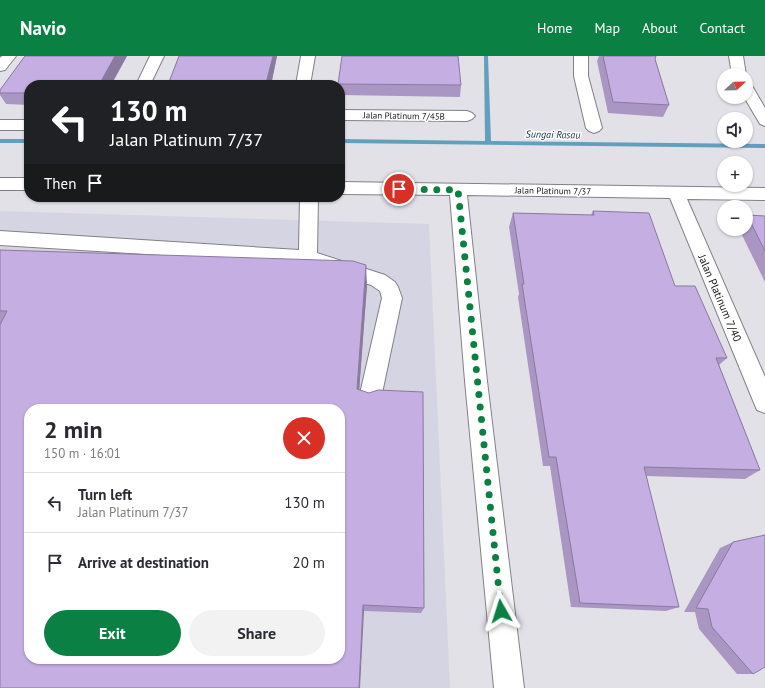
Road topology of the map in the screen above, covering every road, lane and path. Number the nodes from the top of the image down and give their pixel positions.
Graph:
1 (9, 56) edge
2 (157, 56) edge
3 (308, 56) edge
4 (581, 56) edge
5 (736, 56) edge
6 (0, 67) edge
7 (738, 68) edge
8 (145, 80) edge
9 (304, 80) edge
10 (753, 100) edge
11 (345, 115) edge
12 (467, 116) dead end
13 (765, 121) edge
14 (0, 125) edge
15 (24, 125) edge
16 (594, 128) dead end
17 (0, 184) edge
18 (24, 184) edge
19 (345, 188) edge
20 (458, 190) junction
21 (676, 193) junction
22 (765, 194) edge
23 (309, 202) edge
24 (0, 238) edge
25 (308, 258) junction
26 (370, 398) edge
27 (765, 403) edge
28 (509, 688) edge

1 - 6 street
2 - 8 street
3 - 9 street
4 - 16 street
5 - 7 street
10 - 13 street
11 - 12 street, Jalan Platinum 7/45B
14 - 15 street
17 - 18 street
19 - 20 street, Jalan Platinum 7/37
20 - 21 street, Jalan Platinum 7/37
20 - 28 street
21 - 22 street, Jalan Platinum 7/37
21 - 27 street, Jalan Platinum 7/40
23 - 25 street
24 - 25 street
25 - 26 street

